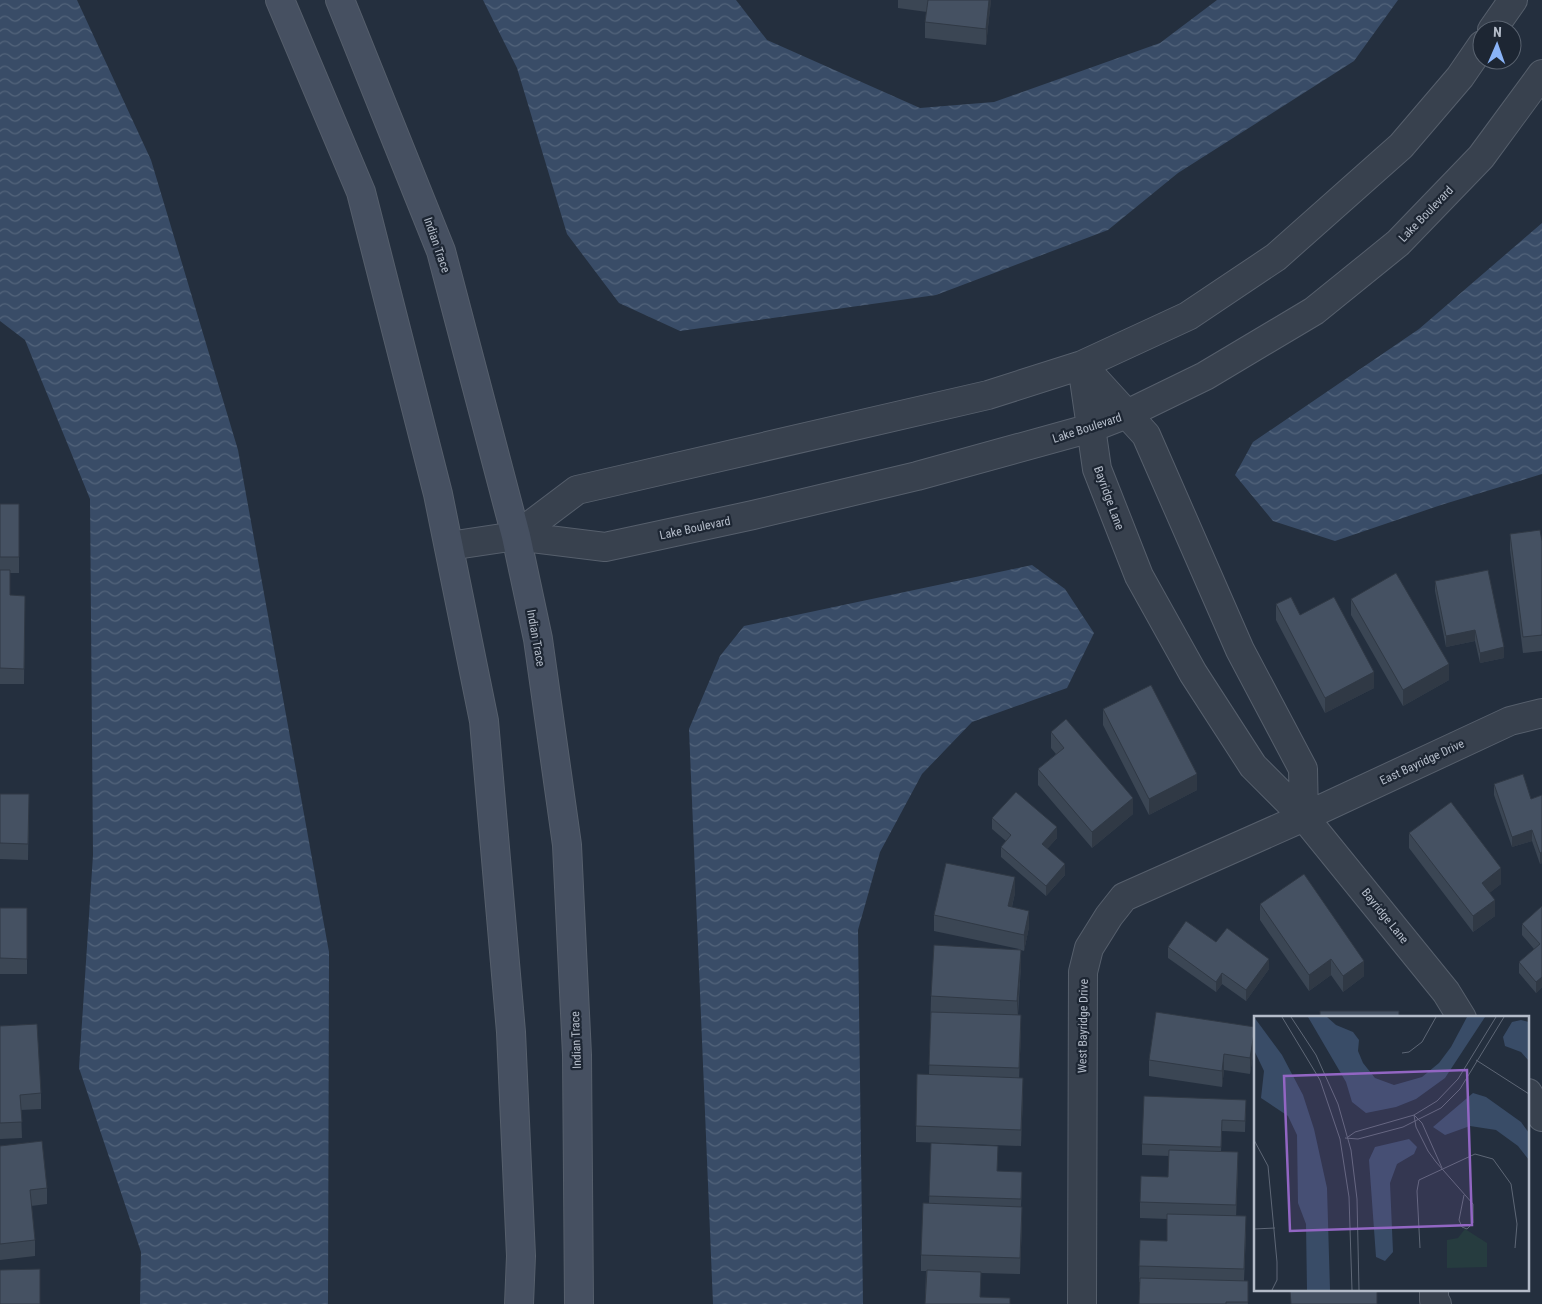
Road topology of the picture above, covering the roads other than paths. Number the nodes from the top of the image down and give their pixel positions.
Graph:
1 (280, 0) edge
2 (340, 0) edge
3 (1512, 0) edge
4 (1499, 20) edge
5 (1472, 60) edge
6 (1542, 74) edge
7 (1082, 365) junction
8 (1127, 414) junction
9 (1091, 428) junction
10 (516, 536) junction
11 (449, 546) junction
12 (1542, 713) edge
13 (1304, 817) junction
14 (1461, 1016) edge
15 (1530, 1096) edge
16 (1542, 1117) edge
17 (519, 1304) edge
18 (579, 1304) edge
19 (1082, 1304) edge

1 - 11 main road
2 - 10 main road, Indian Trace
3 - 4 street
5 - 7 street, Lake Boulevard
6 - 8 street, Lake Boulevard
7 - 8 street
7 - 9 street, Bayridge Lane
7 - 10 street, Lake Boulevard
8 - 9 street, Lake Boulevard
8 - 13 street
9 - 10 street, Lake Boulevard
9 - 13 street, Bayridge Lane
10 - 11 street, Lake Boulevard
10 - 18 main road, Indian Trace
11 - 17 main road
12 - 13 street, East Bayridge Drive
13 - 14 street, Bayridge Lane
13 - 19 street, West Bayridge Drive
15 - 16 street

